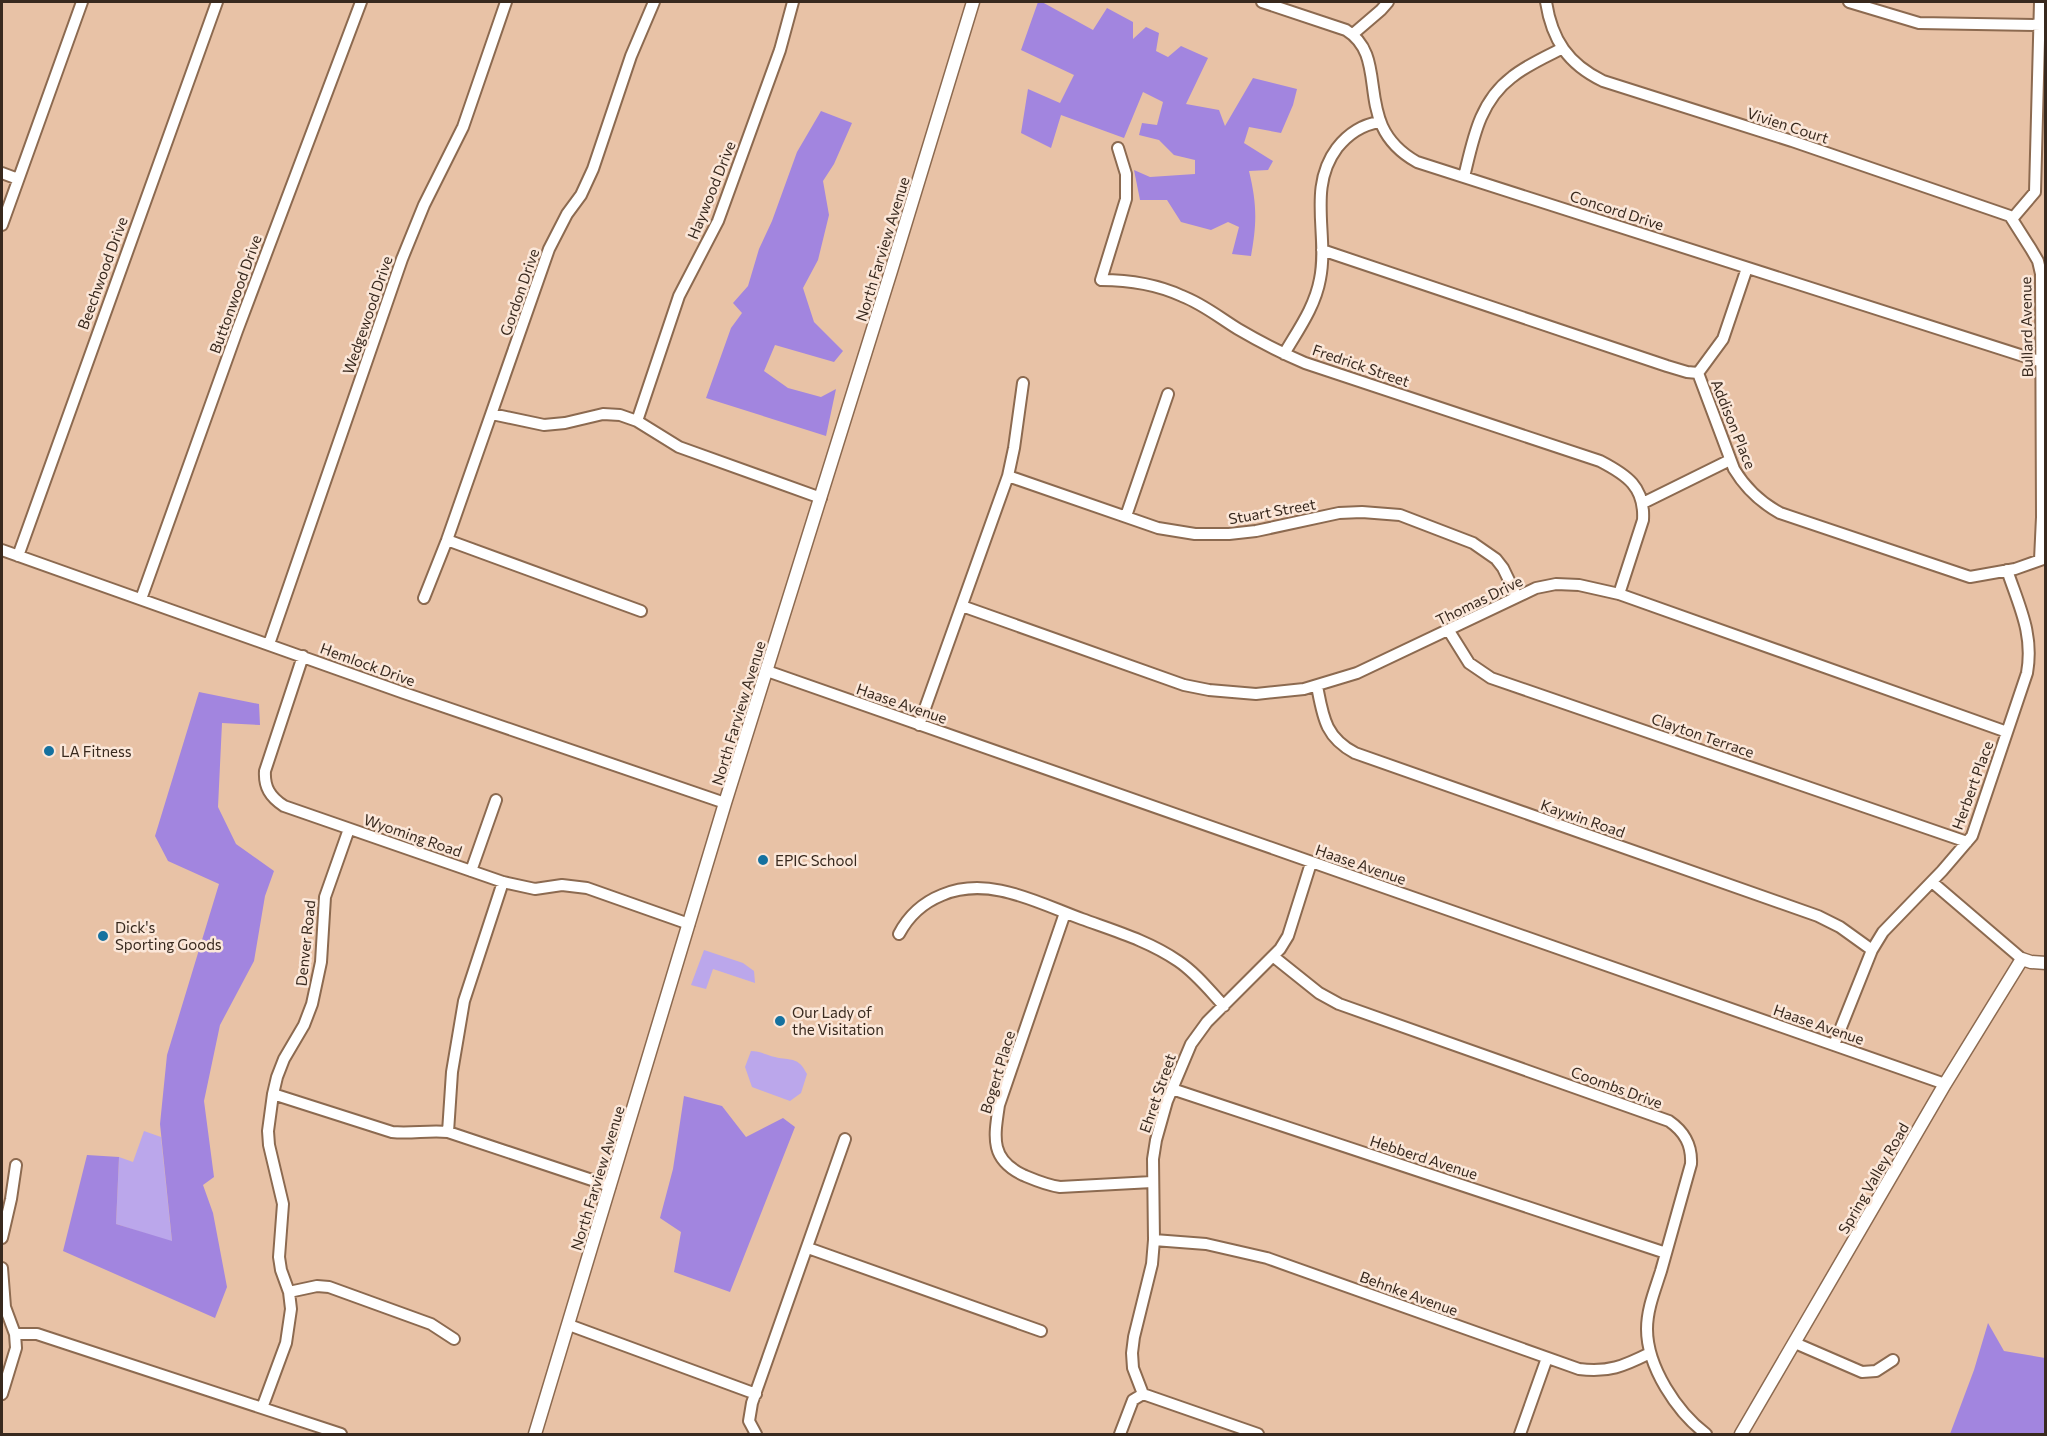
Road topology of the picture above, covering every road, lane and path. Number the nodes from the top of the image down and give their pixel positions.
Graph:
1 (82, 2) edge
2 (217, 2) edge
3 (361, 2) edge
4 (506, 2) edge
5 (654, 2) edge
6 (792, 2) edge
7 (972, 2) edge
8 (1262, 2) edge
9 (1388, 2) edge
10 (1546, 2) edge
11 (1849, 2) edge
12 (2040, 2) edge
13 (2040, 25) junction
14 (1353, 34) junction
15 (1561, 49) junction
16 (1379, 122) junction
17 (1118, 148) dead end
18 (2, 173) edge
19 (1464, 177) junction
20 (18, 180) junction
21 (2012, 219) junction
22 (2, 225) edge
23 (1322, 250) junction
24 (1747, 268) junction
25 (2044, 295) edge
26 (1284, 354) junction
27 (2042, 363) junction
28 (1698, 373) junction
29 (1023, 383) dead end
30 (1168, 394) dead end
31 (492, 414) junction
32 (636, 421) junction
33 (1730, 460) junction
34 (1008, 476) junction
35 (821, 498) junction
36 (1643, 503) junction
37 (1126, 516) junction
38 (447, 540) junction
39 (2, 550) edge
40 (18, 556) junction
41 (2043, 559) edge
42 (2007, 570) junction
43 (1619, 594) junction
44 (1517, 597) junction
45 (424, 598) dead end
46 (141, 599) junction
47 (962, 606) junction
48 (641, 611) dead end
49 (1449, 631) junction
50 (269, 644) junction
51 (303, 656) junction
52 (767, 671) junction
53 (1317, 686) junction
54 (919, 725) junction
55 (2007, 732) junction
56 (496, 800) dead end
57 (725, 803) junction
58 (349, 829) junction
59 (1966, 842) junction
60 (1311, 862) junction
61 (471, 871) junction
62 (503, 882) junction
63 (1932, 882) junction
64 (1065, 913) junction
65 (689, 924) junction
66 (899, 934) dead end
67 (1872, 950) junction
68 (1274, 957) junction
69 (2022, 959) junction
70 (2046, 963) edge
71 (1224, 1006) junction
72 (1834, 1045) junction
73 (1945, 1084) junction
74 (1173, 1089) junction
75 (273, 1094) junction
76 (448, 1132) junction
77 (845, 1139) dead end
78 (16, 1165) dead end
79 (1152, 1182) junction
80 (610, 1186) junction
81 (2, 1238) edge
82 (1154, 1240) junction
83 (808, 1248) junction
84 (1666, 1253) junction
85 (2, 1268) edge
86 (289, 1292) junction
87 (568, 1325) junction
88 (1041, 1331) dead end
89 (15, 1335) junction
90 (454, 1339) dead end
91 (1795, 1343) junction
92 (1650, 1353) junction
93 (1547, 1358) junction
94 (1893, 1360) dead end
95 (2, 1394) edge
96 (756, 1394) junction
97 (1143, 1394) junction
98 (262, 1408) junction
99 (340, 1434) edge
100 (535, 1434) edge
101 (756, 1434) edge
102 (1120, 1434) edge
103 (1258, 1434) edge
104 (1520, 1434) edge
105 (1706, 1434) edge
106 (1741, 1434) edge

1 - 20 street
2 - 40 street, Beechwood Drive
3 - 46 street, Buttonwood Drive
4 - 50 street, Wedgewood Drive
5 - 31 street, Gordon Drive
6 - 32 street, Haywood Drive
7 - 35 street, North Farview Avenue
8 - 14 street
9 - 14 street
10 - 15 street
11 - 13 street
12 - 13 street
13 - 21 street
14 - 16 street, Concord Drive
15 - 19 street
15 - 21 street, Vivien Court
16 - 19 street, Concord Drive
16 - 23 street
17 - 26 street, Fredrick Street
18 - 20 street
19 - 24 street, Concord Drive
20 - 22 street
21 - 25 street, Bullard Avenue
23 - 26 street
23 - 28 street, Addison Place
24 - 27 street, Concord Drive
24 - 28 street
25 - 27 street, Bullard Avenue
26 - 36 street, Fredrick Street
27 - 41 street, Bullard Avenue
28 - 33 street, Addison Place
29 - 34 street
30 - 37 street
31 - 32 street
31 - 38 street, Gordon Drive
32 - 35 street
33 - 36 street
33 - 42 street, Addison Place
34 - 37 street, Stuart Street
34 - 47 street
35 - 52 street, North Farview Avenue
36 - 43 street
37 - 44 street, Stuart Street
38 - 45 street, Gordon Drive
38 - 48 street
39 - 40 street, Hemlock Drive
40 - 46 street, Hemlock Drive
41 - 42 street, Addison Place
42 - 55 street, Herbert Place
43 - 44 street, Thomas Drive
43 - 55 street, Thomas Drive
44 - 49 street, Thomas Drive
46 - 50 street, Hemlock Drive
47 - 53 street, Thomas Drive
47 - 54 street
49 - 53 street, Thomas Drive
49 - 59 street, Clayton Terrace
50 - 51 street, Hemlock Drive
51 - 57 street, Hemlock Drive
51 - 58 street, Wyoming Road
52 - 54 street, Haase Avenue
52 - 57 street, North Farview Avenue
53 - 67 street, Kaywin Road
54 - 60 street, Haase Avenue
55 - 59 street, Herbert Place
56 - 61 street
57 - 65 street, North Farview Avenue
58 - 61 street, Wyoming Road
58 - 75 street, Denver Road
59 - 63 street, Herbert Place
60 - 68 street, Ehret Street
60 - 72 street, Haase Avenue
61 - 62 street, Wyoming Road
62 - 65 street, Wyoming Road
62 - 76 street
63 - 67 street, Herbert Place
63 - 69 street
64 - 66 street
64 - 71 street
64 - 79 street, Bogert Place
65 - 80 street, North Farview Avenue
67 - 72 street, Herbert Place
68 - 71 street, Ehret Street
68 - 84 street, Coombs Drive
69 - 70 street
69 - 73 street, Spring Valley Road
71 - 74 street, Ehret Street
72 - 73 street, Haase Avenue
73 - 91 street, Spring Valley Road
74 - 79 street, Ehret Street
74 - 84 street, Hebberd Avenue
75 - 76 street
75 - 86 street, Denver Road
76 - 80 street
77 - 83 street
78 - 81 street
79 - 82 street, Ehret Street
80 - 87 street, North Farview Avenue
82 - 93 street, Behnke Avenue
82 - 97 street, Ehret Street
83 - 88 street
83 - 96 street
84 - 92 street, Coombs Drive
85 - 89 street
86 - 90 street
86 - 98 street, Denver Road
87 - 96 street
87 - 100 street, North Farview Avenue
89 - 95 street
89 - 98 street
91 - 94 street
91 - 106 street, Spring Valley Road
92 - 93 street, Behnke Avenue
92 - 105 street, Coombs Drive
93 - 104 street
96 - 101 street
97 - 102 street
97 - 103 street
98 - 99 street

